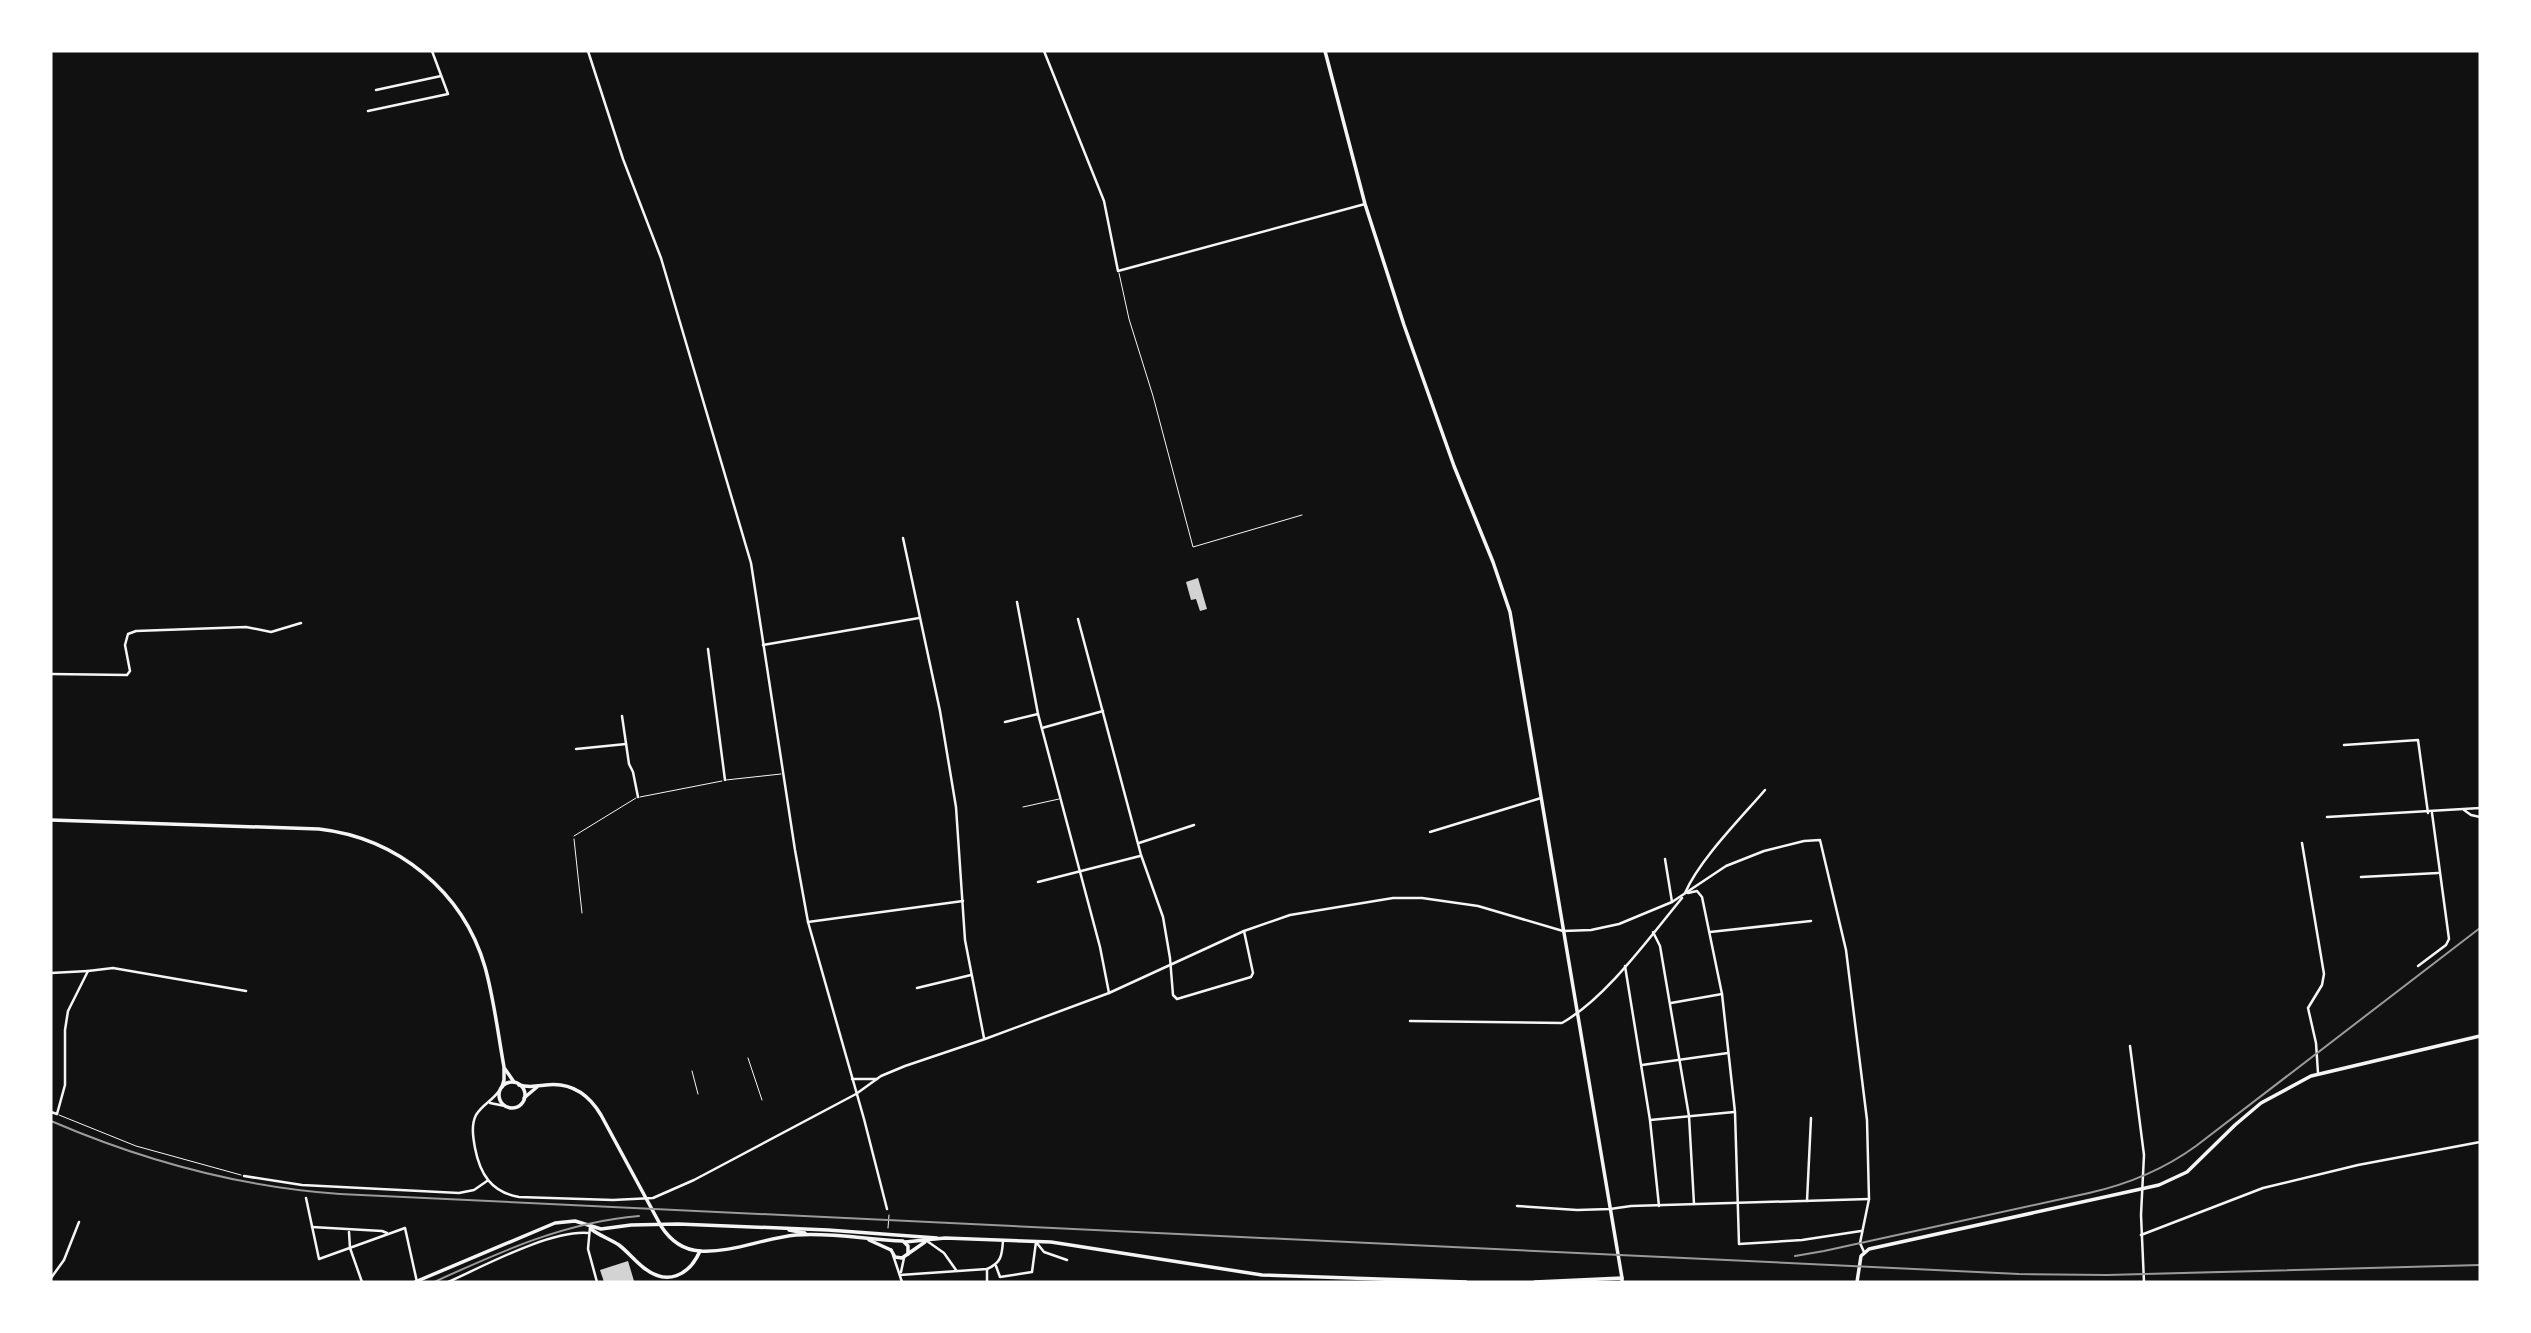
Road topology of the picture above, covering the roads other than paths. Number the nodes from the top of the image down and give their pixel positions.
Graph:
1 (432, 51) edge
2 (588, 51) edge
3 (1045, 51) edge
4 (1325, 51) edge
5 (441, 76) junction
6 (376, 90) dead end
7 (368, 111) dead end
8 (1366, 204) junction
9 (1118, 271) junction
10 (1302, 515) dead end
11 (903, 538) dead end
12 (1017, 602) dead end
13 (920, 618) junction
14 (1078, 619) dead end
15 (301, 623) dead end
16 (763, 645) junction
17 (708, 649) dead end
18 (51, 674) edge
19 (1103, 711) junction
20 (1038, 714) junction
21 (622, 716) dead end
22 (1005, 722) dead end
23 (1042, 728) junction
24 (626, 744) junction
25 (2344, 745) dead end
26 (576, 749) dead end
27 (783, 774) junction
28 (724, 780) junction
29 (1765, 790) dead end
30 (638, 797) junction
31 (1541, 798) junction
32 (1061, 799) junction
33 (1023, 807) dead end
34 (2480, 808) edge
35 (2464, 810) junction
36 (2430, 813) junction
37 (2328, 817) dead end
38 (2480, 817) edge
39 (51, 820) edge
40 (1194, 825) dead end
41 (1430, 832) dead end
42 (574, 836) road end
43 (1139, 843) junction
44 (2302, 843) dead end
45 (1141, 855) junction
46 (1665, 859) dead end
47 (1081, 872) junction
48 (2439, 873) junction
49 (2361, 877) dead end
50 (1038, 882) dead end
51 (1685, 894) junction
52 (963, 901) junction
53 (1672, 902) junction
54 (1811, 921) dead end
55 (808, 922) junction
56 (1563, 930) junction
57 (1244, 931) junction
58 (1653, 932) junction
59 (1710, 932) junction
60 (1170, 966) junction
61 (1625, 966) junction
62 (2418, 966) dead end
63 (88, 971) junction
64 (51, 972) edge
65 (971, 975) junction
66 (917, 988) dead end
67 (246, 991) dead end
68 (1109, 993) junction
69 (1722, 994) junction
70 (1671, 1003) junction
71 (1577, 1014) junction
72 (1410, 1021) dead end
73 (2480, 1036) edge
74 (985, 1039) junction
75 (2130, 1045) dead end
76 (1728, 1053) junction
77 (1681, 1059) junction
78 (1642, 1065) junction
79 (504, 1067) junction
80 (2318, 1073) junction
81 (852, 1079) junction
82 (877, 1079) junction
83 (517, 1084) junction
84 (538, 1086) junction
85 (501, 1089) junction
86 (856, 1094) junction
87 (524, 1098) junction
88 (487, 1104) junction
89 (505, 1106) junction
90 (51, 1112) edge
91 (1735, 1112) junction
92 (57, 1114) junction
93 (1689, 1116) junction
94 (1811, 1118) dead end
95 (1650, 1120) junction
96 (2480, 1142) edge
97 (244, 1176) joint
98 (487, 1181) junction
99 (2142, 1189) junction
100 (306, 1198) dead end
101 (1869, 1199) junction
102 (1807, 1201) junction
103 (1738, 1203) junction
104 (1694, 1204) junction
105 (1517, 1206) dead end
106 (1658, 1206) junction
107 (1610, 1209) junction
108 (888, 1211) road end
109 (79, 1222) dead end
110 (312, 1227) junction
111 (590, 1227) junction
112 (781, 1229) junction
113 (349, 1231) junction
114 (1862, 1231) junction
115 (387, 1233) junction
116 (588, 1233) junction
117 (811, 1234) junction
118 (2141, 1235) junction
119 (864, 1238) junction
120 (945, 1238) junction
121 (1003, 1240) junction
122 (896, 1241) junction
123 (927, 1241) junction
124 (905, 1242) junction
125 (1036, 1242) junction
126 (350, 1248) junction
127 (700, 1251) junction
128 (1864, 1252) junction
129 (892, 1253) junction
130 (907, 1254) junction
131 (1067, 1260) dead end
132 (995, 1265) junction
133 (987, 1269) junction
134 (957, 1270) junction
135 (900, 1275) junction
136 (51, 1278) edge
137 (1359, 1280) edge
138 (1622, 1280) edge
139 (362, 1282) edge
140 (416, 1282) edge
141 (448, 1282) edge
142 (597, 1282) edge
143 (902, 1282) edge
144 (987, 1282) edge
145 (1466, 1282) edge
146 (1535, 1282) edge
147 (1857, 1282) edge
148 (2144, 1282) edge

1 - 5 street
2 - 16 street
3 - 9 street
4 - 8 main road
5 - 6 street
5 - 7 street
8 - 9 street
8 - 31 main road
9 - 10 lane
11 - 13 street
12 - 20 street
13 - 16 street
13 - 52 street
14 - 19 street
15 - 18 street
16 - 27 street
17 - 28 street
19 - 23 street
19 - 43 street
20 - 22 street
20 - 23 street
21 - 24 street
23 - 32 street
24 - 26 street
24 - 30 street
25 - 36 street
27 - 28 lane
27 - 55 street
28 - 30 lane
29 - 51 street
30 - 42 lane
31 - 41 street
31 - 56 main road
32 - 33 lane
32 - 47 street
34 - 35 street
35 - 36 street
35 - 38 street
36 - 37 street
36 - 48 street
39 - 79 main road
40 - 43 street
43 - 45 street
44 - 80 street
45 - 47 street
45 - 60 street
46 - 53 street
47 - 50 street
47 - 68 street
48 - 49 street
48 - 62 street
51 - 53 street
51 - 58 street
51 - 59 street
51 - 101 street
52 - 55 street
52 - 65 street
53 - 56 street
54 - 59 street
55 - 81 street
56 - 57 street
56 - 71 main road
57 - 60 street
57 - 60 street
58 - 61 street
58 - 70 street
59 - 69 street
60 - 68 street
61 - 71 street
61 - 78 street
63 - 64 street
63 - 67 street
63 - 92 street
65 - 66 street
65 - 74 street
68 - 74 street
69 - 70 street
69 - 76 street
70 - 77 street
71 - 72 street
71 - 107 main road
73 - 80 main road
74 - 82 street
75 - 99 street
76 - 77 street
76 - 91 street
77 - 78 street
77 - 93 street
78 - 95 street
79 - 83 main road
79 - 85 main road
80 - 99 main road
81 - 82 street
81 - 86 street
82 - 86 street
83 - 84 main road
83 - 85 main road
83 - 87 main road
84 - 87 main road
84 - 127 main road
85 - 88 street
85 - 89 main road
86 - 98 street
86 - 108 street
87 - 89 main road
88 - 89 street
88 - 98 street
90 - 92 street
91 - 93 street
91 - 103 street
92 - 97 lane
93 - 95 street
93 - 104 street
94 - 102 street
95 - 106 street
96 - 118 street
97 - 98 street
99 - 118 street
99 - 128 main road
100 - 110 street
101 - 102 street
101 - 114 street
102 - 103 street
103 - 104 street
103 - 114 street
104 - 106 street
105 - 107 street
106 - 107 street
107 - 138 main road
109 - 136 street
110 - 113 street
110 - 126 street
111 - 112 main road
111 - 116 street
111 - 127 main road
111 - 140 main road
112 - 117 main road
112 - 120 main road
113 - 115 street
113 - 126 street
114 - 128 street
115 - 126 street
115 - 140 street
116 - 141 street
116 - 142 street
117 - 119 main road
117 - 127 main road
118 - 148 street
119 - 122 main road
119 - 129 main road
120 - 121 main road
120 - 123 main road
121 - 125 main road
121 - 132 street
122 - 124 main road
122 - 129 main road
123 - 124 main road
123 - 130 main road
123 - 134 street
124 - 130 main road
125 - 131 street
125 - 132 street
125 - 137 main road
126 - 139 street
128 - 147 main road
129 - 130 main road
129 - 135 street
130 - 135 street
132 - 133 street
133 - 134 street
133 - 144 street
134 - 135 street
135 - 143 street
137 - 145 main road
138 - 146 main road

